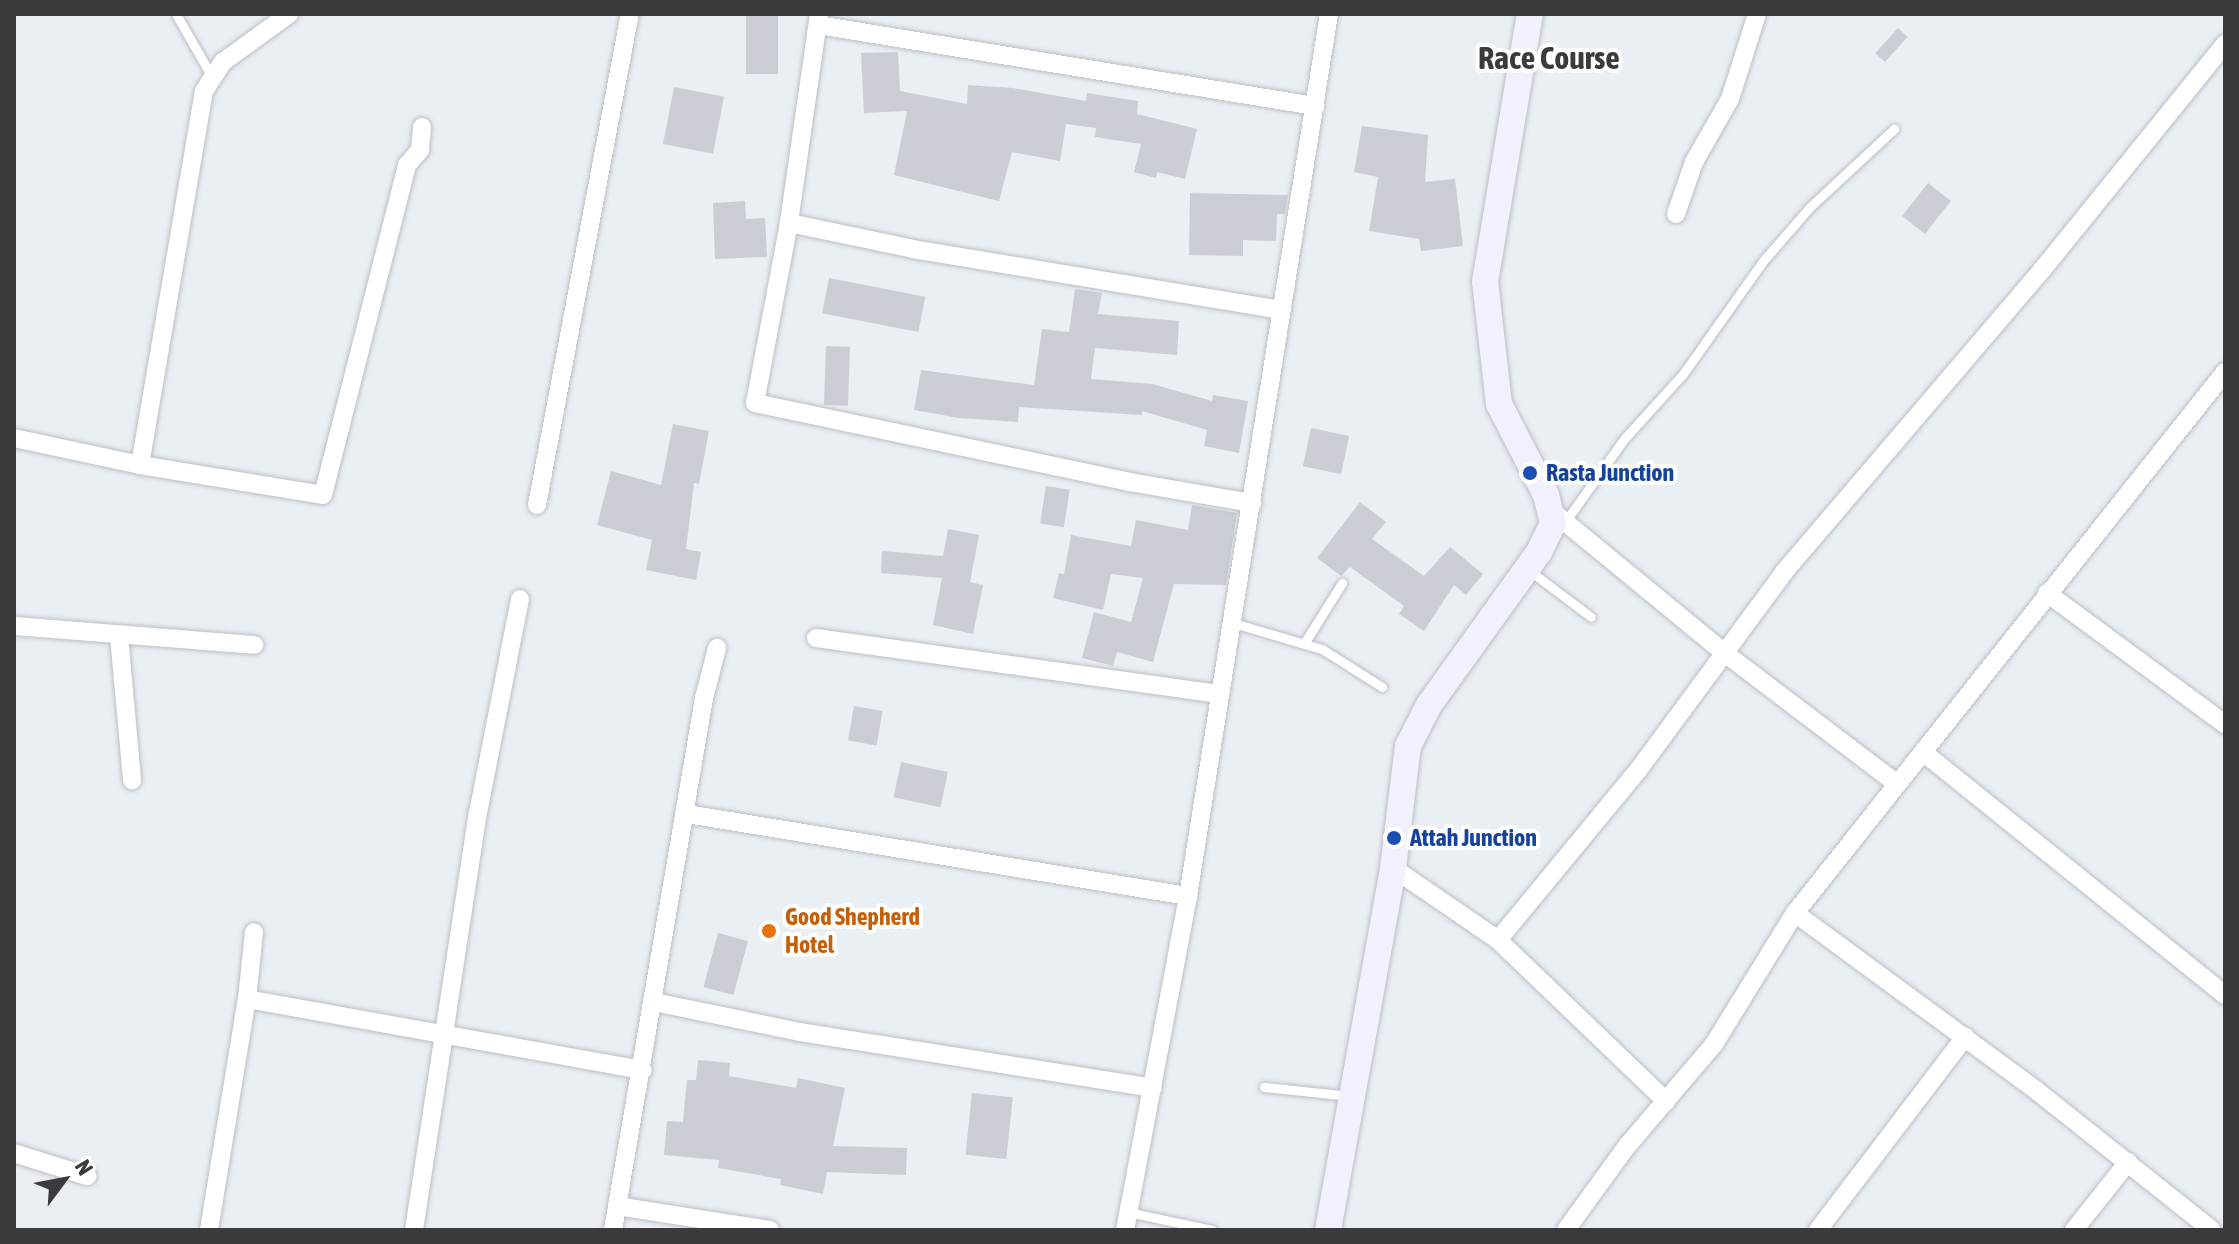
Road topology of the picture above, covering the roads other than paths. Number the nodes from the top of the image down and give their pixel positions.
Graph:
1 (176, 14) edge
2 (289, 14) edge
3 (630, 14) edge
4 (1329, 14) edge
5 (1530, 14) edge
6 (1757, 14) edge
7 (818, 19) edge
8 (2225, 44) edge
9 (212, 77) junction
10 (1315, 106) junction
11 (422, 127) dead end
12 (1894, 129) dead end
13 (1676, 214) dead end
14 (789, 223) junction
15 (1281, 310) junction
16 (2225, 372) edge
17 (14, 438) edge
18 (140, 465) junction
19 (1252, 503) junction
20 (537, 505) dead end
21 (1559, 517) junction
22 (1527, 569) junction
23 (1342, 583) dead end
24 (2047, 593) junction
25 (520, 599) dead end
26 (1591, 617) dead end
27 (1230, 622) junction
28 (14, 626) edge
29 (119, 636) junction
30 (816, 638) dead end
31 (1305, 642) junction
32 (254, 645) dead end
33 (717, 648) dead end
34 (1726, 654) junction
35 (1382, 687) dead end
36 (1220, 694) junction
37 (2224, 720) edge
38 (1924, 753) junction
39 (132, 780) dead end
40 (1896, 783) junction
41 (687, 814) junction
42 (1393, 868) junction
43 (1188, 896) junction
44 (1795, 913) junction
45 (254, 932) dead end
46 (1498, 940) junction
47 (2223, 990) edge
48 (247, 999) junction
49 (654, 1002) junction
50 (443, 1032) junction
51 (1965, 1037) junction
52 (643, 1070) junction
53 (1264, 1087) dead end
54 (1153, 1088) junction
55 (1354, 1097) junction
56 (1666, 1101) junction
57 (14, 1153) edge
58 (2128, 1162) junction
59 (87, 1176) dead end
60 (617, 1206) junction
61 (1126, 1221) edge
62 (209, 1230) edge
63 (414, 1230) edge
64 (613, 1230) edge
65 (770, 1230) edge
66 (1212, 1230) edge
67 (1328, 1230) edge
68 (1566, 1230) edge
69 (1818, 1230) edge
70 (2074, 1230) edge
71 (2212, 1230) edge

1 - 9 lane
2 - 9 street
3 - 20 street
4 - 10 street
5 - 21 street
6 - 13 street
7 - 10 street
7 - 14 street
8 - 34 street
9 - 18 street
10 - 15 street
11 - 18 street
12 - 21 lane
14 - 15 street
14 - 19 street
15 - 19 street
16 - 24 street
17 - 18 street
19 - 27 street
21 - 22 street
21 - 34 street
22 - 26 lane
22 - 42 street
23 - 31 lane
24 - 37 street
24 - 38 street
25 - 50 street
27 - 31 lane
27 - 36 street
28 - 29 street
29 - 32 street
29 - 39 street
30 - 36 street
31 - 35 lane
33 - 41 street
34 - 40 street
34 - 46 street
36 - 43 street
38 - 40 street
38 - 47 street
40 - 44 street
41 - 43 street
41 - 49 street
42 - 46 street
42 - 55 street
43 - 54 street
44 - 51 street
44 - 56 street
45 - 48 street
46 - 56 street
48 - 50 street
48 - 62 street
49 - 52 street
49 - 54 street
50 - 52 street
50 - 63 street
51 - 58 street
51 - 69 street
52 - 60 street
53 - 55 lane
54 - 61 street
55 - 67 street
56 - 68 street
57 - 59 street
58 - 70 street
58 - 71 street
60 - 64 street
60 - 65 street
61 - 66 lane

